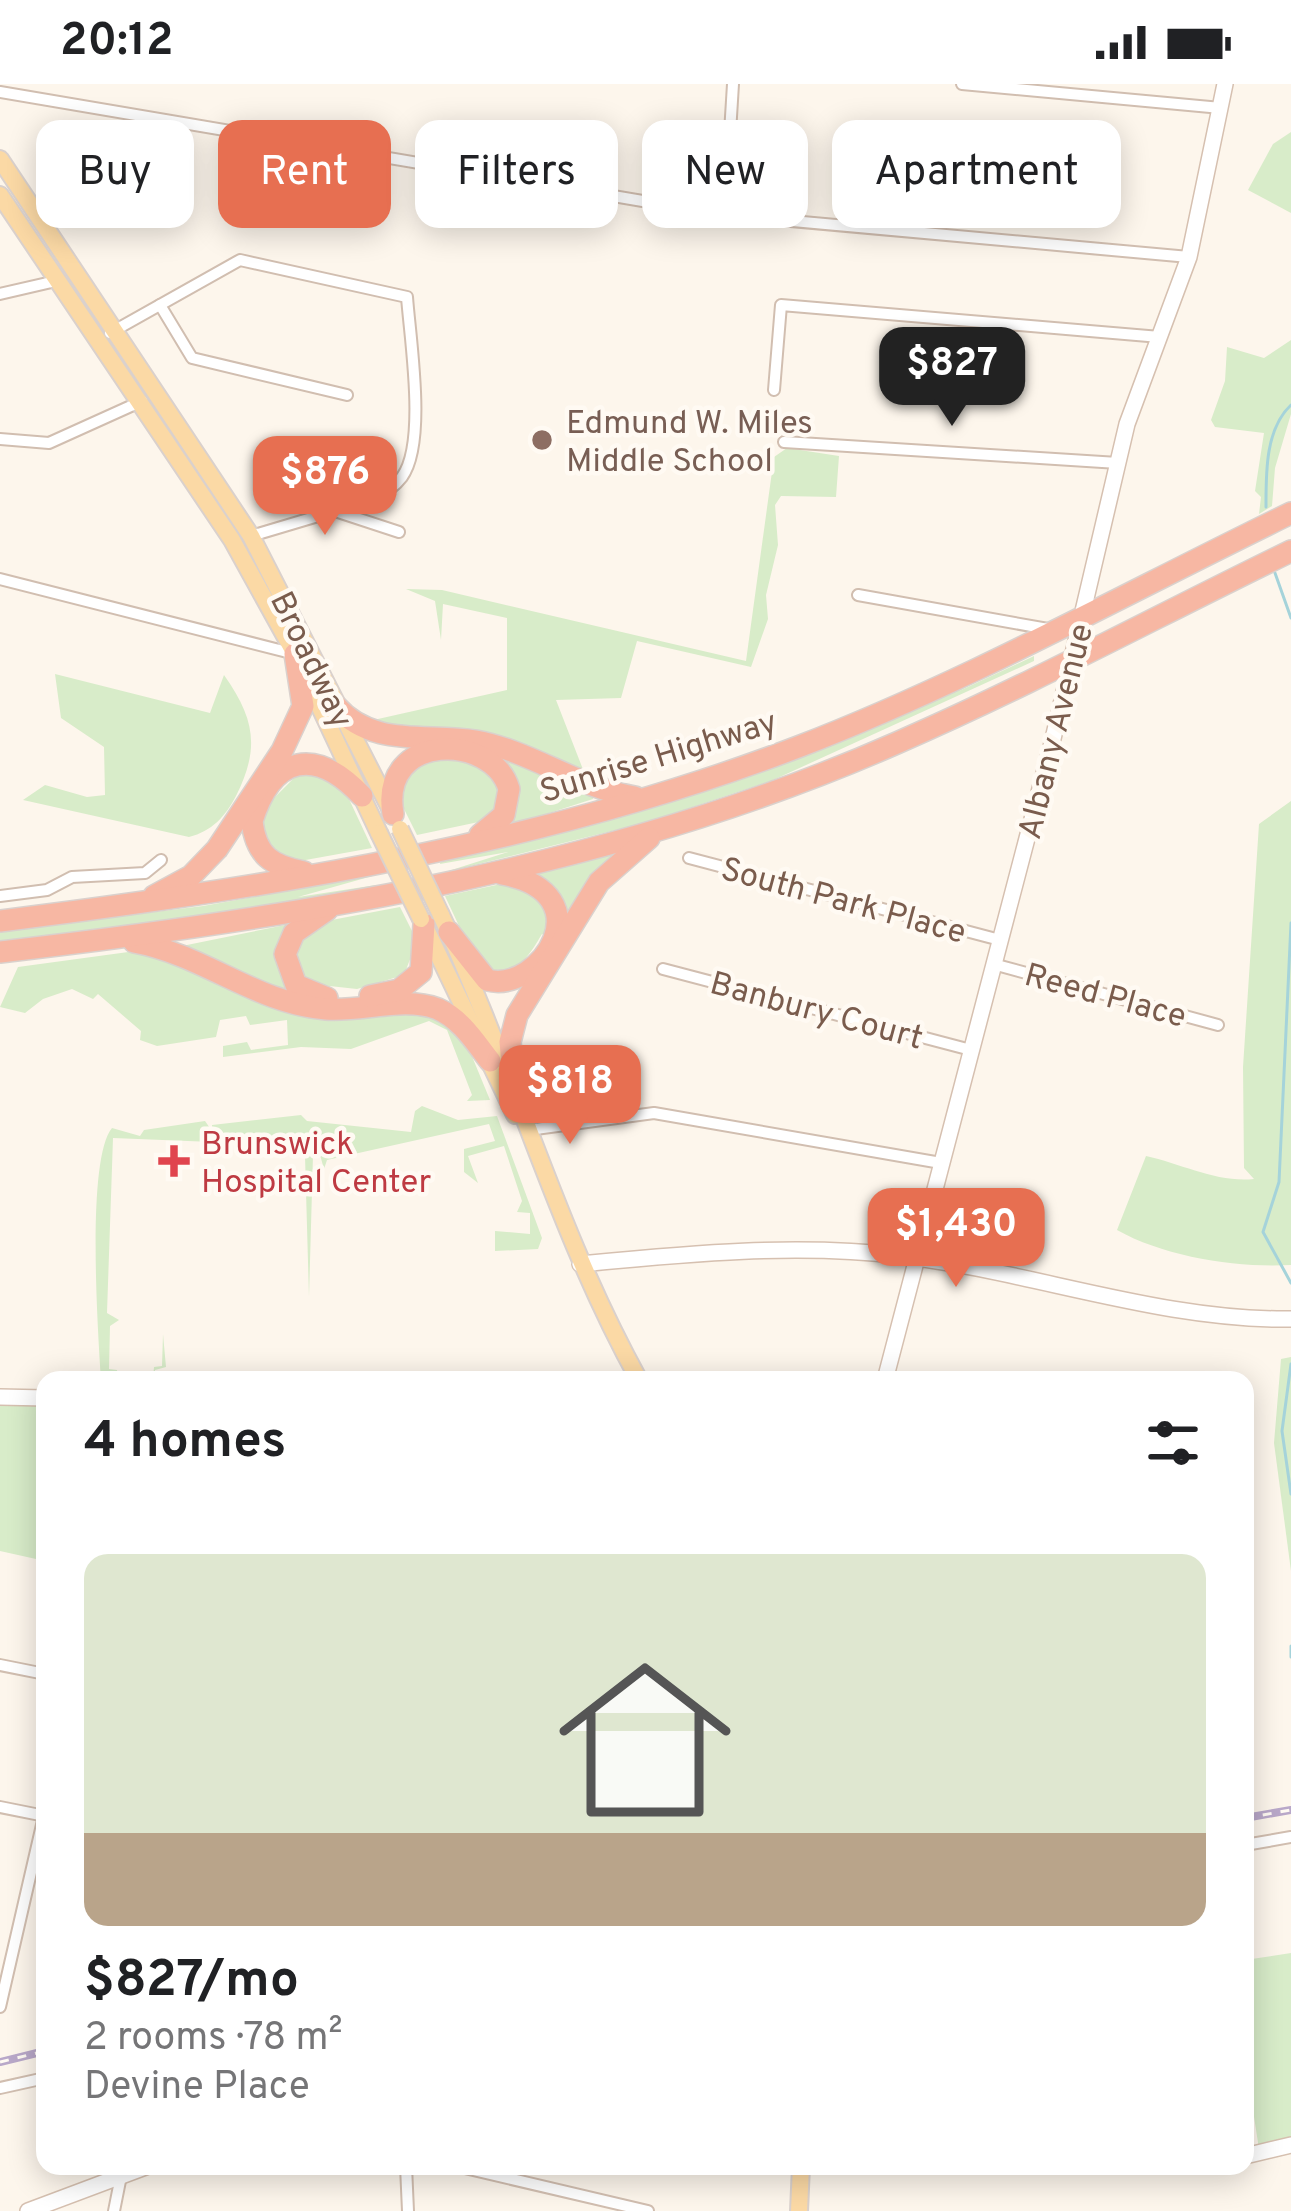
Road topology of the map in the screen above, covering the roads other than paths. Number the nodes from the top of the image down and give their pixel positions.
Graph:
1 (733, 84) edge
2 (962, 84) edge
3 (1225, 84) edge
4 (0, 92) edge
5 (1223, 109) junction
6 (731, 120) edge
7 (0, 159) edge
8 (0, 195) edge
9 (642, 201) edge
10 (808, 223) edge
11 (1189, 257) junction
12 (56, 281) junction
13 (0, 294) edge
14 (160, 304) junction
15 (105, 336) junction
16 (1160, 337) junction
17 (773, 390) dead end
18 (347, 395) dead end
19 (147, 398) junction
20 (0, 439) edge
21 (784, 442) dead end
22 (1118, 463) junction
23 (335, 512) junction
24 (1291, 513) edge
25 (399, 532) dead end
26 (251, 536) junction
27 (1291, 551) edge
28 (0, 579) edge
29 (858, 595) dead end
30 (1083, 614) junction
31 (1051, 630) junction
32 (296, 654) junction
33 (1074, 656) junction
34 (336, 706) junction
35 (362, 796) junction
36 (647, 799) junction
37 (397, 821) junction
38 (666, 826) junction
39 (469, 842) junction
40 (688, 858) dead end
41 (160, 860) dead end
42 (496, 872) junction
43 (316, 874) junction
44 (0, 896) edge
45 (338, 903) junction
46 (139, 904) junction
47 (0, 921) edge
48 (434, 922) junction
49 (116, 939) junction
50 (1000, 940) junction
51 (0, 952) edge
52 (993, 964) junction
53 (663, 968) dead end
54 (1218, 1025) dead end
55 (970, 1050) junction
56 (490, 1061) junction
57 (514, 1084) junction
58 (524, 1131) junction
59 (941, 1163) junction
60 (919, 1258) junction
61 (580, 1264) junction
62 (1291, 1319) edge
63 (634, 1371) edge
64 (888, 1371) edge
65 (0, 1397) edge
66 (36, 1398) edge
67 (0, 1665) edge
68 (36, 1673) edge
69 (0, 1807) edge
70 (36, 1814) edge
71 (1291, 1837) edge
72 (1254, 1843) edge
73 (36, 1854) edge
74 (0, 2007) edge
75 (36, 2080) edge
76 (0, 2088) edge
77 (1291, 2145) edge
78 (1254, 2154) edge
79 (111, 2175) edge
80 (121, 2175) edge
81 (406, 2175) edge
82 (495, 2175) edge
83 (526, 2175) edge
84 (801, 2175) edge
85 (526, 2182) junction
86 (28, 2211) edge
87 (114, 2211) edge
88 (408, 2211) edge
89 (648, 2211) edge
90 (799, 2211) edge

1 - 6 street
2 - 5 street
3 - 5 street, Albany Avenue
4 - 9 street
5 - 11 street, Albany Avenue
7 - 15 main road, Broadway
8 - 12 main road, Broadway
10 - 11 street
11 - 16 street, Albany Avenue
12 - 13 street
12 - 15 main road, Broadway
14 - 15 street
14 - 18 street
14 - 23 street
15 - 19 main road, Broadway
16 - 17 street
16 - 22 street, Albany Avenue
19 - 20 street
19 - 26 main road, Broadway
19 - 32 main road, Broadway
21 - 22 street
22 - 30 street, Albany Avenue
23 - 25 street
23 - 26 street
24 - 30 highway, Sunrise Highway
26 - 34 main road, Broadway
27 - 33 highway, Sunrise Highway
28 - 32 street
29 - 31 street
30 - 31 highway, Sunrise Highway
30 - 33 street, Albany Avenue
31 - 36 highway, Sunrise Highway
32 - 35 main road, Broadway
32 - 46 highway
33 - 38 highway, Sunrise Highway
33 - 50 street, Albany Avenue
34 - 36 highway
34 - 37 main road, Broadway
35 - 43 highway
35 - 48 main road, Broadway, bridge
36 - 39 highway, Sunrise Highway
37 - 39 highway
37 - 48 main road, Broadway, bridge
38 - 42 highway, Sunrise Highway
38 - 57 highway
39 - 43 highway, Sunrise Highway
40 - 50 street, South Park Place
41 - 44 street
42 - 45 highway, Sunrise Highway
42 - 48 highway
43 - 46 highway, Sunrise Highway
45 - 48 highway
45 - 49 highway, Sunrise Highway
46 - 47 highway, Sunrise Highway
48 - 56 main road, Broadway
48 - 57 main road, Broadway
49 - 51 highway, Sunrise Highway
49 - 56 highway
50 - 52 street, Albany Avenue
52 - 54 street, Reed Place
52 - 55 street, Albany Avenue
53 - 55 street, Banbury Court
55 - 59 street, Albany Avenue
56 - 58 main road, Broadway
57 - 58 main road, Broadway
58 - 59 street
58 - 61 main road, Broadway
59 - 60 street, Albany Avenue
60 - 61 street
60 - 62 street
60 - 64 street, Albany Avenue
61 - 63 main road, Broadway
65 - 66 street
67 - 68 street
69 - 70 street
71 - 72 street
73 - 74 street
75 - 76 street
77 - 78 street
79 - 86 street
80 - 87 street
81 - 88 street
82 - 85 street
83 - 85 street
84 - 90 main road
85 - 89 street

